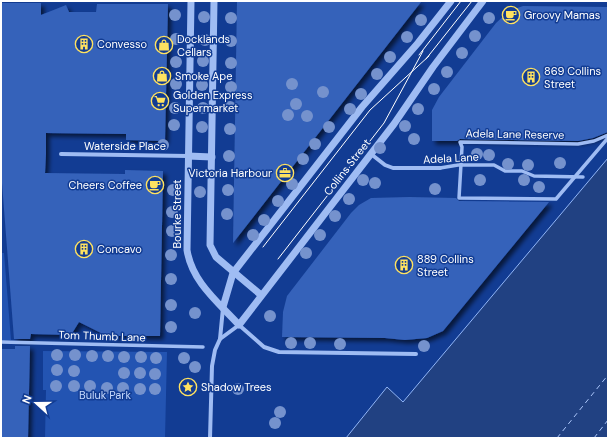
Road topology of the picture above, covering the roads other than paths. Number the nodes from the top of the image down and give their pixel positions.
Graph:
1 (191, 1) edge
2 (214, 1) edge
3 (451, 1) edge
4 (483, 1) edge
5 (608, 135) edge
6 (608, 138) edge
7 (61, 154) dead end
8 (370, 154) junction
9 (188, 156) junction
10 (212, 157) junction
11 (461, 165) junction
12 (440, 168) joint
13 (575, 177) junction
14 (583, 177) dead end
15 (233, 273) junction
16 (261, 295) junction
17 (223, 308) junction
18 (239, 325) junction
19 (220, 339) junction
20 (1, 342) edge
21 (203, 347) dead end
22 (416, 354) dead end
23 (210, 438) edge

1 - 9 street, Bourke Street
2 - 10 street
3 - 15 street
4 - 8 street, Collins Street
5 - 11 street, Adela Lane Reserve
6 - 13 street, Adela Lane Reserve
7 - 9 street, Waterside Place
8 - 12 street, Adela Lane
8 - 16 street, Collins Street
9 - 10 street
9 - 17 street, Bourke Street
10 - 15 street
11 - 12 street, Adela Lane
11 - 13 street, Adela Lane
11 - 13 street, Adela Lane Reserve
13 - 14 street, Adela Lane
15 - 16 street
15 - 17 street
16 - 18 street, Collins Street
17 - 18 street, Bourke Street
17 - 19 street
18 - 19 street, Collins Street
18 - 22 street
19 - 23 street
20 - 21 street, Tom Thumb Lane

